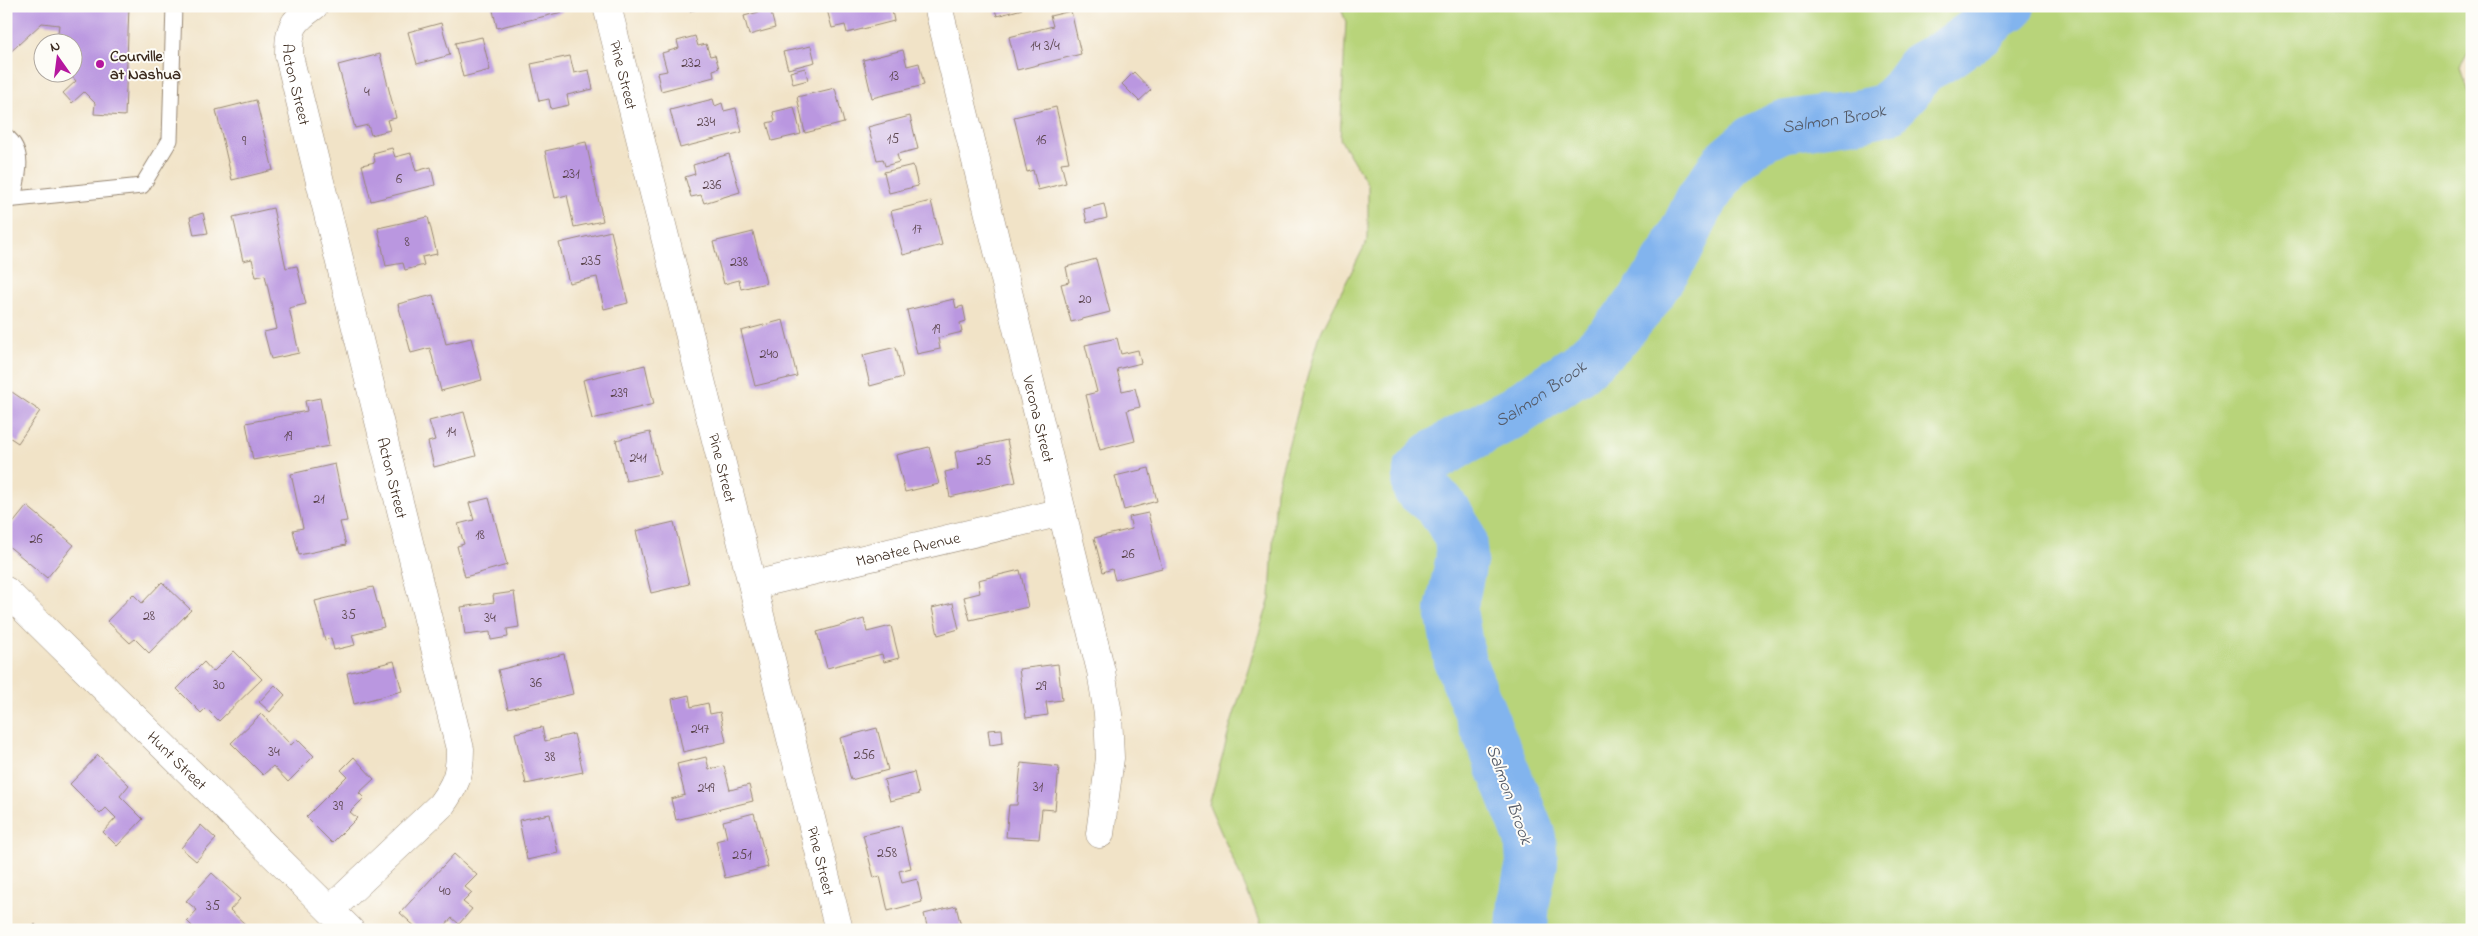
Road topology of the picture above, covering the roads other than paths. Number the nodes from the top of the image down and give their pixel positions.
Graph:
1 (174, 6) edge
2 (314, 6) edge
3 (607, 6) edge
4 (938, 6) edge
5 (6, 136) edge
6 (10, 199) edge
7 (1062, 512) junction
8 (752, 585) junction
9 (6, 592) edge
10 (1100, 834) dead end
11 (330, 910) junction
12 (350, 930) edge
13 (839, 930) edge

1 - 6 lane
2 - 11 street, Acton Street
3 - 8 street, Pine Street
4 - 7 street, Verona Street
5 - 6 lane
7 - 8 street, Manatee Avenue
7 - 10 street, Verona Street
8 - 13 street, Pine Street
9 - 11 street, Hunt Street
11 - 12 street, Hunt Street

